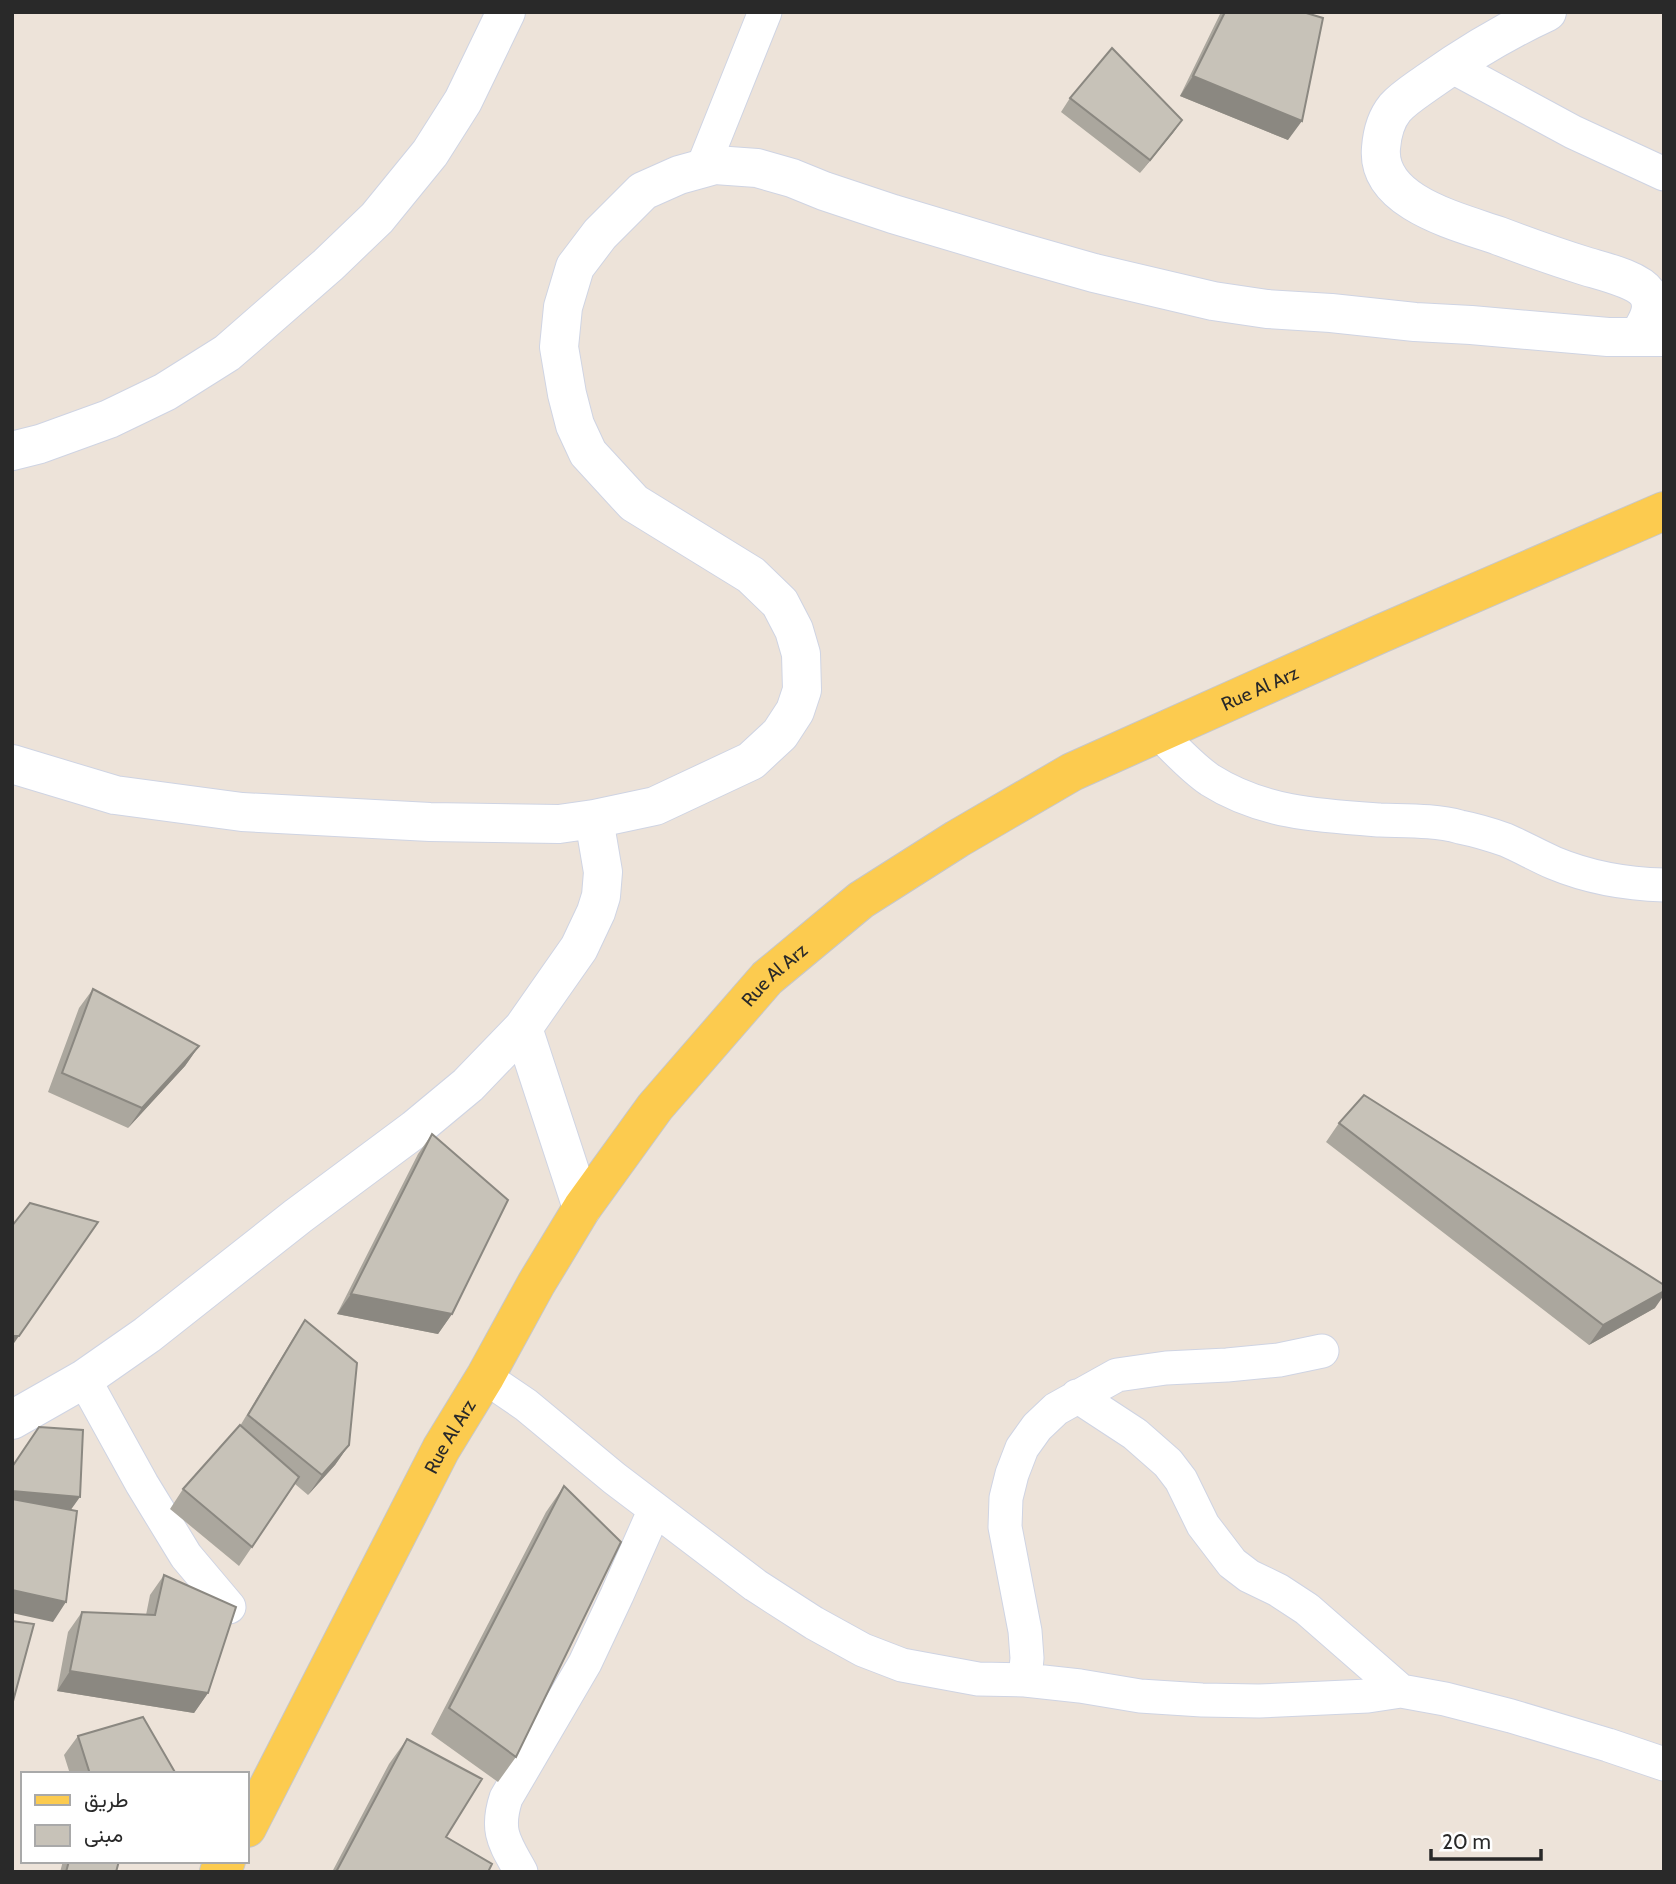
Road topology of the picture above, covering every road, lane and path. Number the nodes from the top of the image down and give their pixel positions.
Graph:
1 (506, 12) edge
2 (765, 12) edge
3 (1543, 13) edge
4 (1451, 66) junction
5 (702, 169) junction
6 (1664, 174) edge
7 (1651, 337) edge
8 (12, 452) edge
9 (1664, 511) edge
10 (1159, 733) junction
11 (12, 764) edge
12 (594, 819) junction
13 (1664, 885) edge
14 (523, 1027) junction
15 (582, 1208) junction
16 (1322, 1351) dead end
17 (485, 1377) junction
18 (83, 1379) junction
19 (1077, 1396) junction
20 (12, 1420) edge
21 (655, 1509) junction
22 (229, 1607) edge
23 (1025, 1680) junction
24 (1401, 1692) junction
25 (1664, 1765) edge
26 (248, 1826) edge
27 (522, 1872) edge

1 - 8 main road
2 - 5 street
3 - 4 main road
4 - 6 street
4 - 7 main road
5 - 7 main road
5 - 12 main road
9 - 10 main road, Rue Al Arz
10 - 13 street
10 - 15 main road, Rue Al Arz
11 - 12 main road
12 - 14 main road
14 - 15 main road
14 - 18 main road
15 - 17 main road, Rue Al Arz
16 - 19 street
17 - 21 street
17 - 26 main road, Rue Al Arz
18 - 20 main road
18 - 22 street
19 - 23 street
19 - 24 street
21 - 23 street
21 - 27 street
23 - 24 street
24 - 25 street

